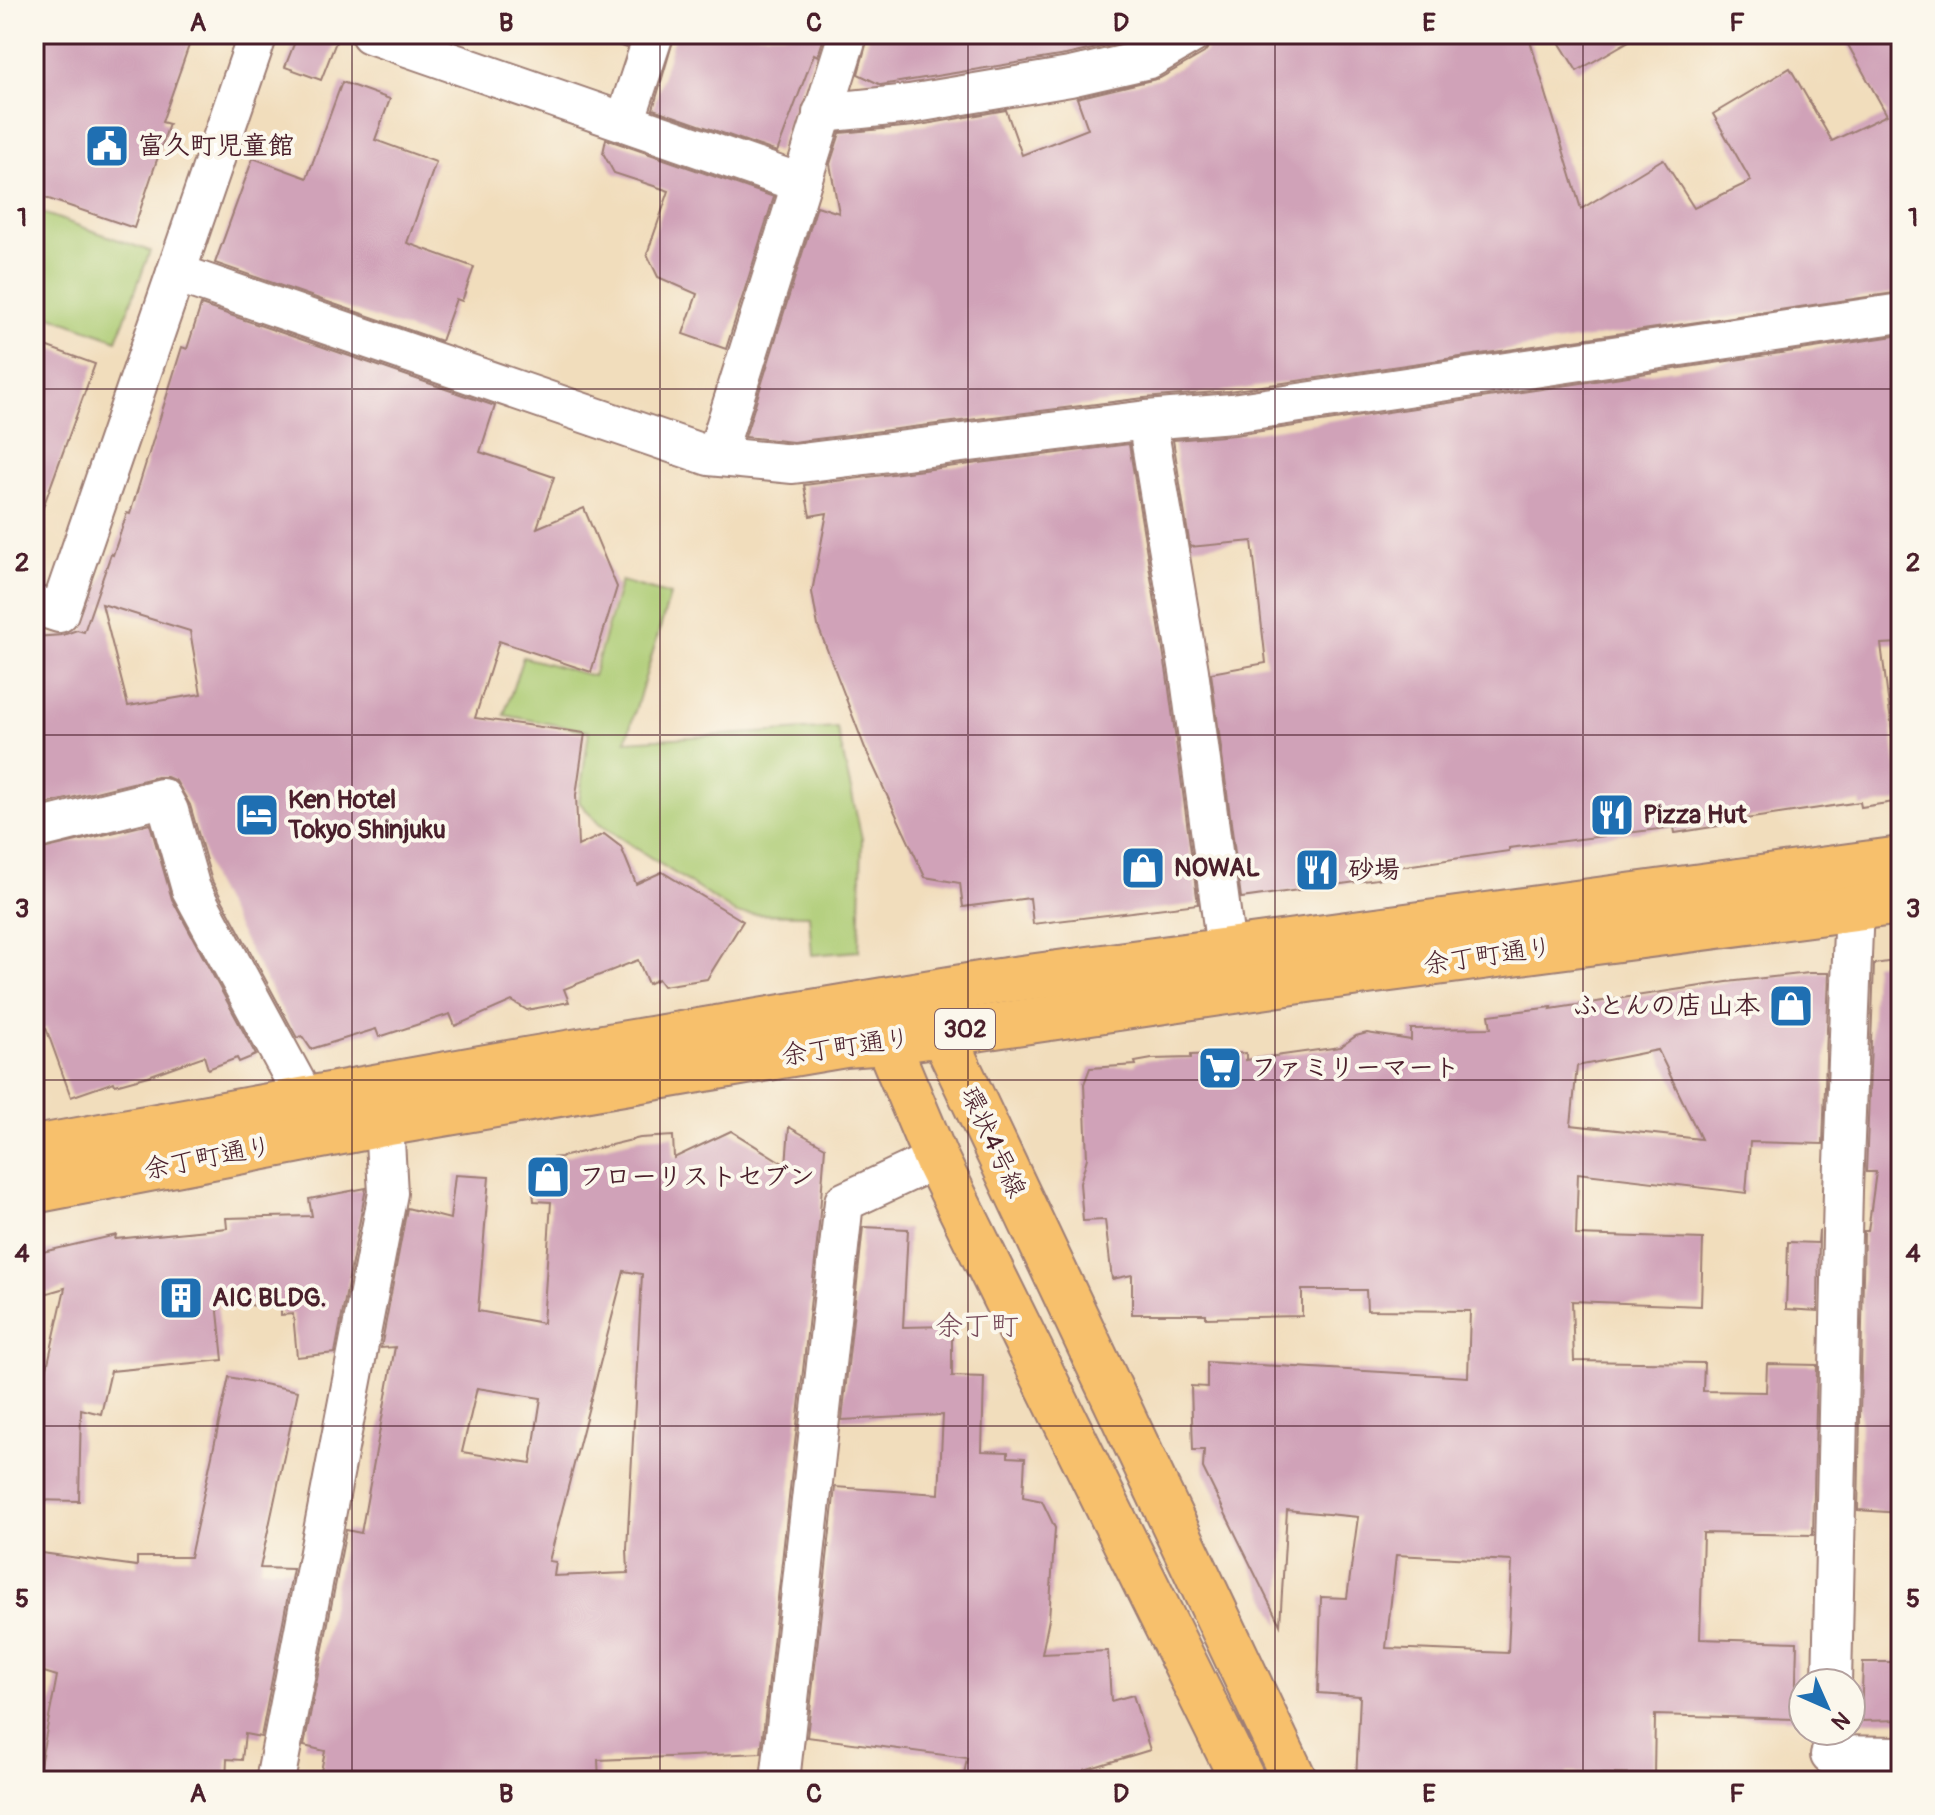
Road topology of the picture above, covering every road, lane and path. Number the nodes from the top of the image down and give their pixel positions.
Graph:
1 (258, 34) edge
2 (370, 34) edge
3 (654, 34) edge
4 (848, 34) edge
5 (1192, 34) edge
6 (457, 48) edge
7 (822, 113) junction
8 (625, 122) junction
9 (800, 183) junction
10 (176, 273) junction
11 (1901, 313) edge
12 (1147, 420) junction
13 (716, 456) junction
14 (46, 609) edge
15 (34, 830) edge
16 (1901, 859) edge
17 (1856, 865) junction
18 (1901, 902) edge
19 (1853, 908) junction
20 (1226, 949) junction
21 (897, 998) junction
22 (942, 1033) junction
23 (887, 1042) junction
24 (306, 1101) junction
25 (384, 1124) junction
26 (34, 1148) edge
27 (936, 1159) junction
28 (34, 1191) edge
29 (1832, 1667) edge
30 (1831, 1756) edge
31 (1901, 1756) edge
32 (275, 1781) edge
33 (780, 1781) edge
34 (1243, 1781) edge
35 (1295, 1781) edge

1 - 10 street
2 - 6 street
3 - 8 street
4 - 7 street
5 - 7 street
6 - 8 street
7 - 9 street
8 - 9 street
9 - 13 street
10 - 13 street
10 - 14 street
11 - 12 street
12 - 13 street
12 - 20 street
15 - 24 street
16 - 17 main road, 余丁町通り / 302
17 - 19 street
17 - 20 main road, 余丁町通り / 302
18 - 19 main road, 余丁町通り / 302
19 - 22 main road, 余丁町通り / 302
19 - 29 street
20 - 21 main road, 余丁町通り / 302
21 - 22 main road, 環状4号線 / 302
21 - 23 main road
21 - 24 main road, 余丁町通り / 302
22 - 23 main road, 余丁町通り / 302
22 - 35 main road, 環状4号線 / 302
23 - 25 main road, 余丁町通り / 302
23 - 27 main road
24 - 26 main road, 余丁町通り / 302
25 - 28 main road, 余丁町通り / 302
25 - 32 street
27 - 33 street
27 - 34 main road
30 - 31 street

